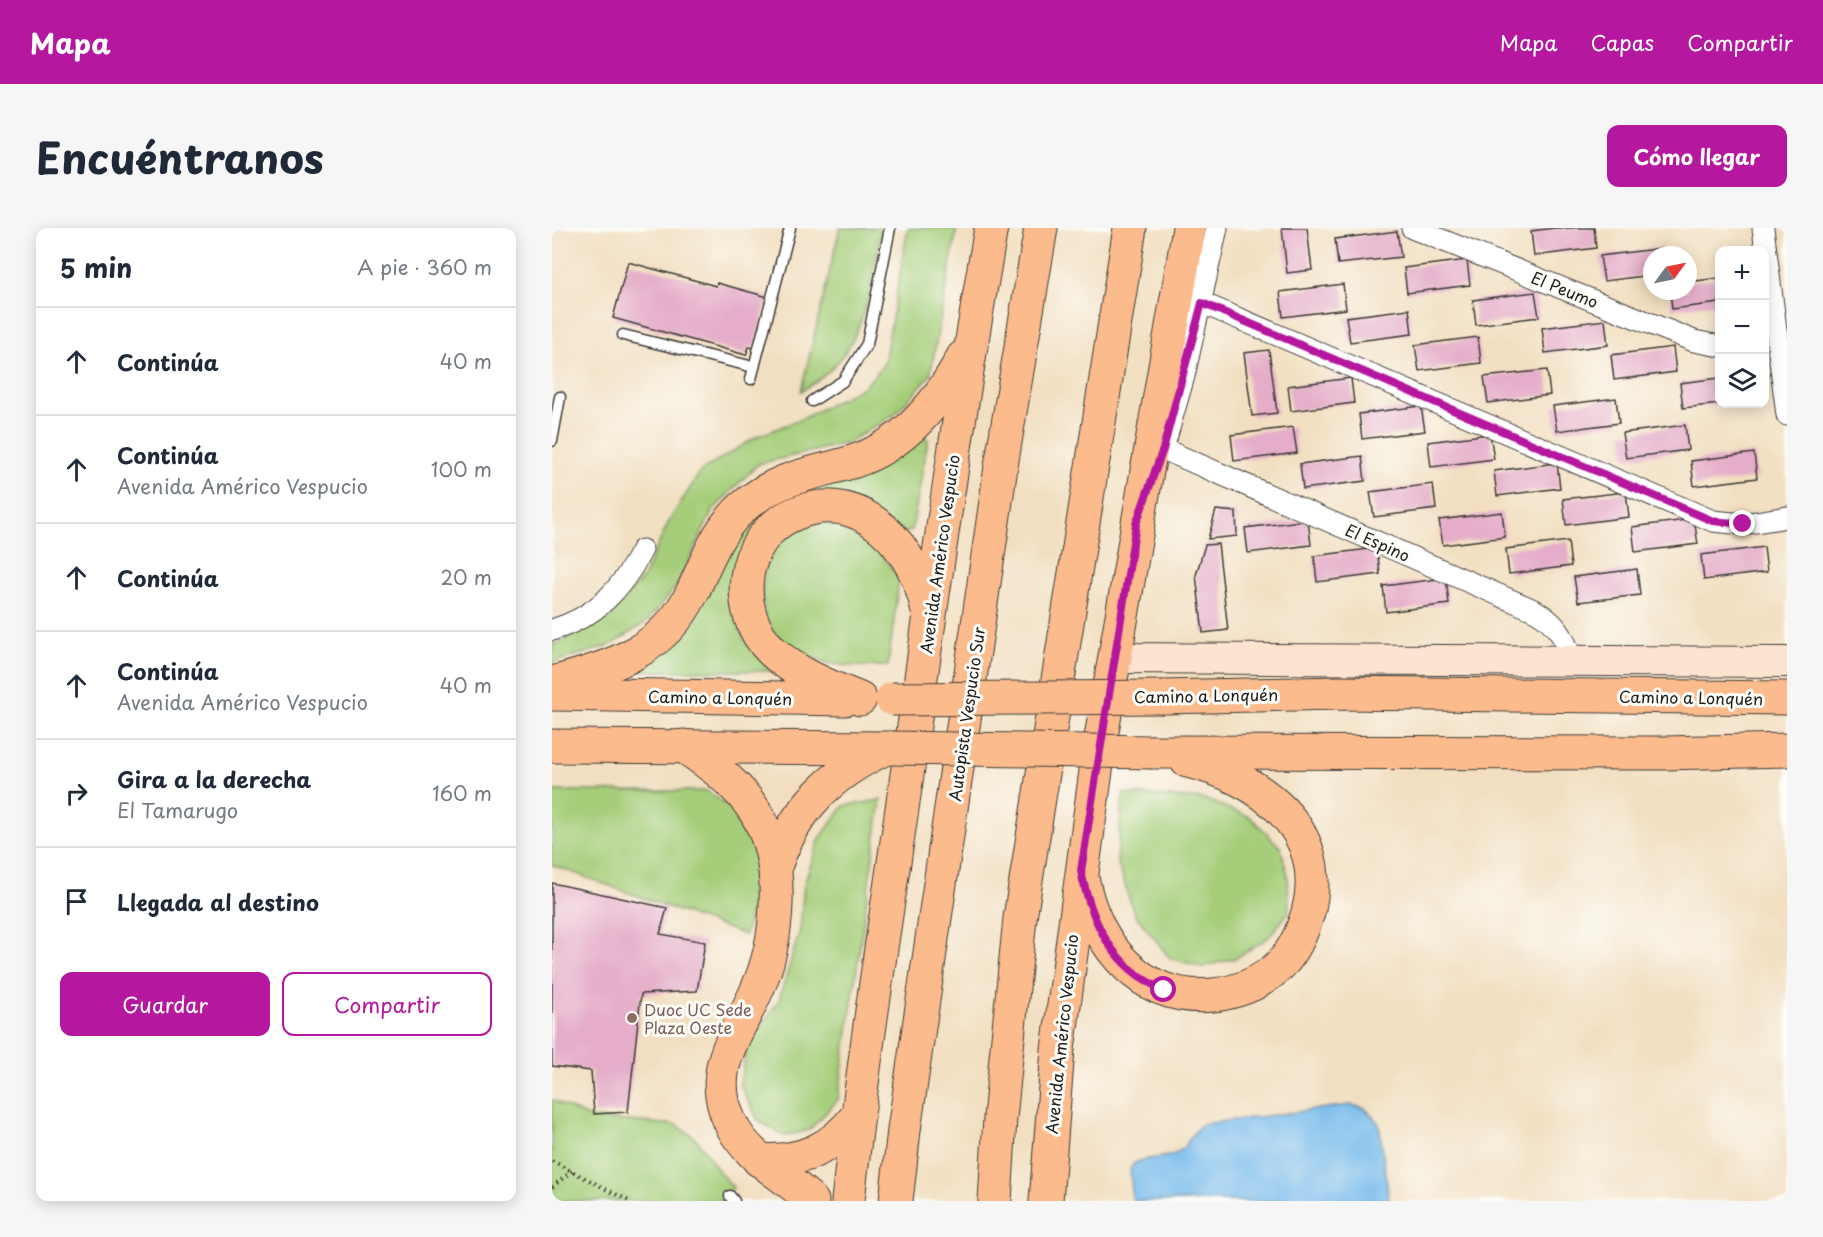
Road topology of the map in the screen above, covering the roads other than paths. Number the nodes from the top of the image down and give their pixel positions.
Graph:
1 (790, 228) edge
2 (890, 228) edge
3 (991, 228) edge
4 (1041, 228) edge
5 (1130, 228) edge
6 (1189, 228) edge
7 (1217, 228) edge
8 (1412, 228) edge
9 (1763, 228) edge
10 (1779, 290) edge
11 (1202, 303) junction
12 (623, 335) dead end
13 (1771, 341) edge
14 (971, 342) junction
15 (1715, 345) edge
16 (754, 367) junction
17 (751, 379) dead end
18 (560, 397) dead end
19 (812, 401) dead end
20 (1787, 415) edge
21 (552, 441) edge
22 (1163, 449) junction
23 (1787, 517) edge
24 (1136, 524) junction
25 (642, 550) dead end
26 (929, 619) junction
27 (552, 630) edge
28 (1115, 658) junction
29 (1571, 660) junction
30 (1787, 662) edge
31 (552, 683) edge
32 (552, 694) edge
33 (1787, 698) edge
34 (876, 699) junction
35 (552, 746) edge
36 (683, 746) junction
37 (889, 748) junction
38 (1787, 750) edge
39 (1156, 753) junction
40 (776, 864) junction
41 (1081, 871) junction
42 (857, 1116) junction
43 (759, 1160) junction
44 (812, 1201) edge
45 (848, 1201) edge
46 (896, 1201) edge
47 (995, 1201) edge
48 (1046, 1201) edge

1 - 16 lane
2 - 19 lane
3 - 14 main road, Avenida Américo Vespucio
4 - 46 main road, Autopista Vespucio Sur
5 - 47 main road
6 - 24 main road, Avenida Américo Vespucio
7 - 11 street
8 - 15 street, El Peumo
9 - 10 street
10 - 13 street
11 - 22 street
11 - 23 street
12 - 16 lane
13 - 20 street
14 - 26 main road, Avenida Américo Vespucio
14 - 31 main road
16 - 17 lane
18 - 21 lane
22 - 24 main road
22 - 29 street, El Espino
24 - 28 main road, Avenida Américo Vespucio
25 - 27 street
26 - 34 main road
26 - 42 main road, Avenida Américo Vespucio
28 - 29 street
28 - 41 main road, Avenida Américo Vespucio
29 - 30 street
32 - 34 main road, Camino a Lonquén
33 - 34 main road, Camino a Lonquén, bridge
35 - 36 main road
36 - 37 main road
36 - 40 main road
37 - 39 main road, bridge
37 - 40 main road
38 - 39 main road
39 - 41 main road
40 - 43 main road
41 - 48 main road, Avenida Américo Vespucio
42 - 43 main road
42 - 45 main road, Avenida Américo Vespucio
43 - 44 main road

